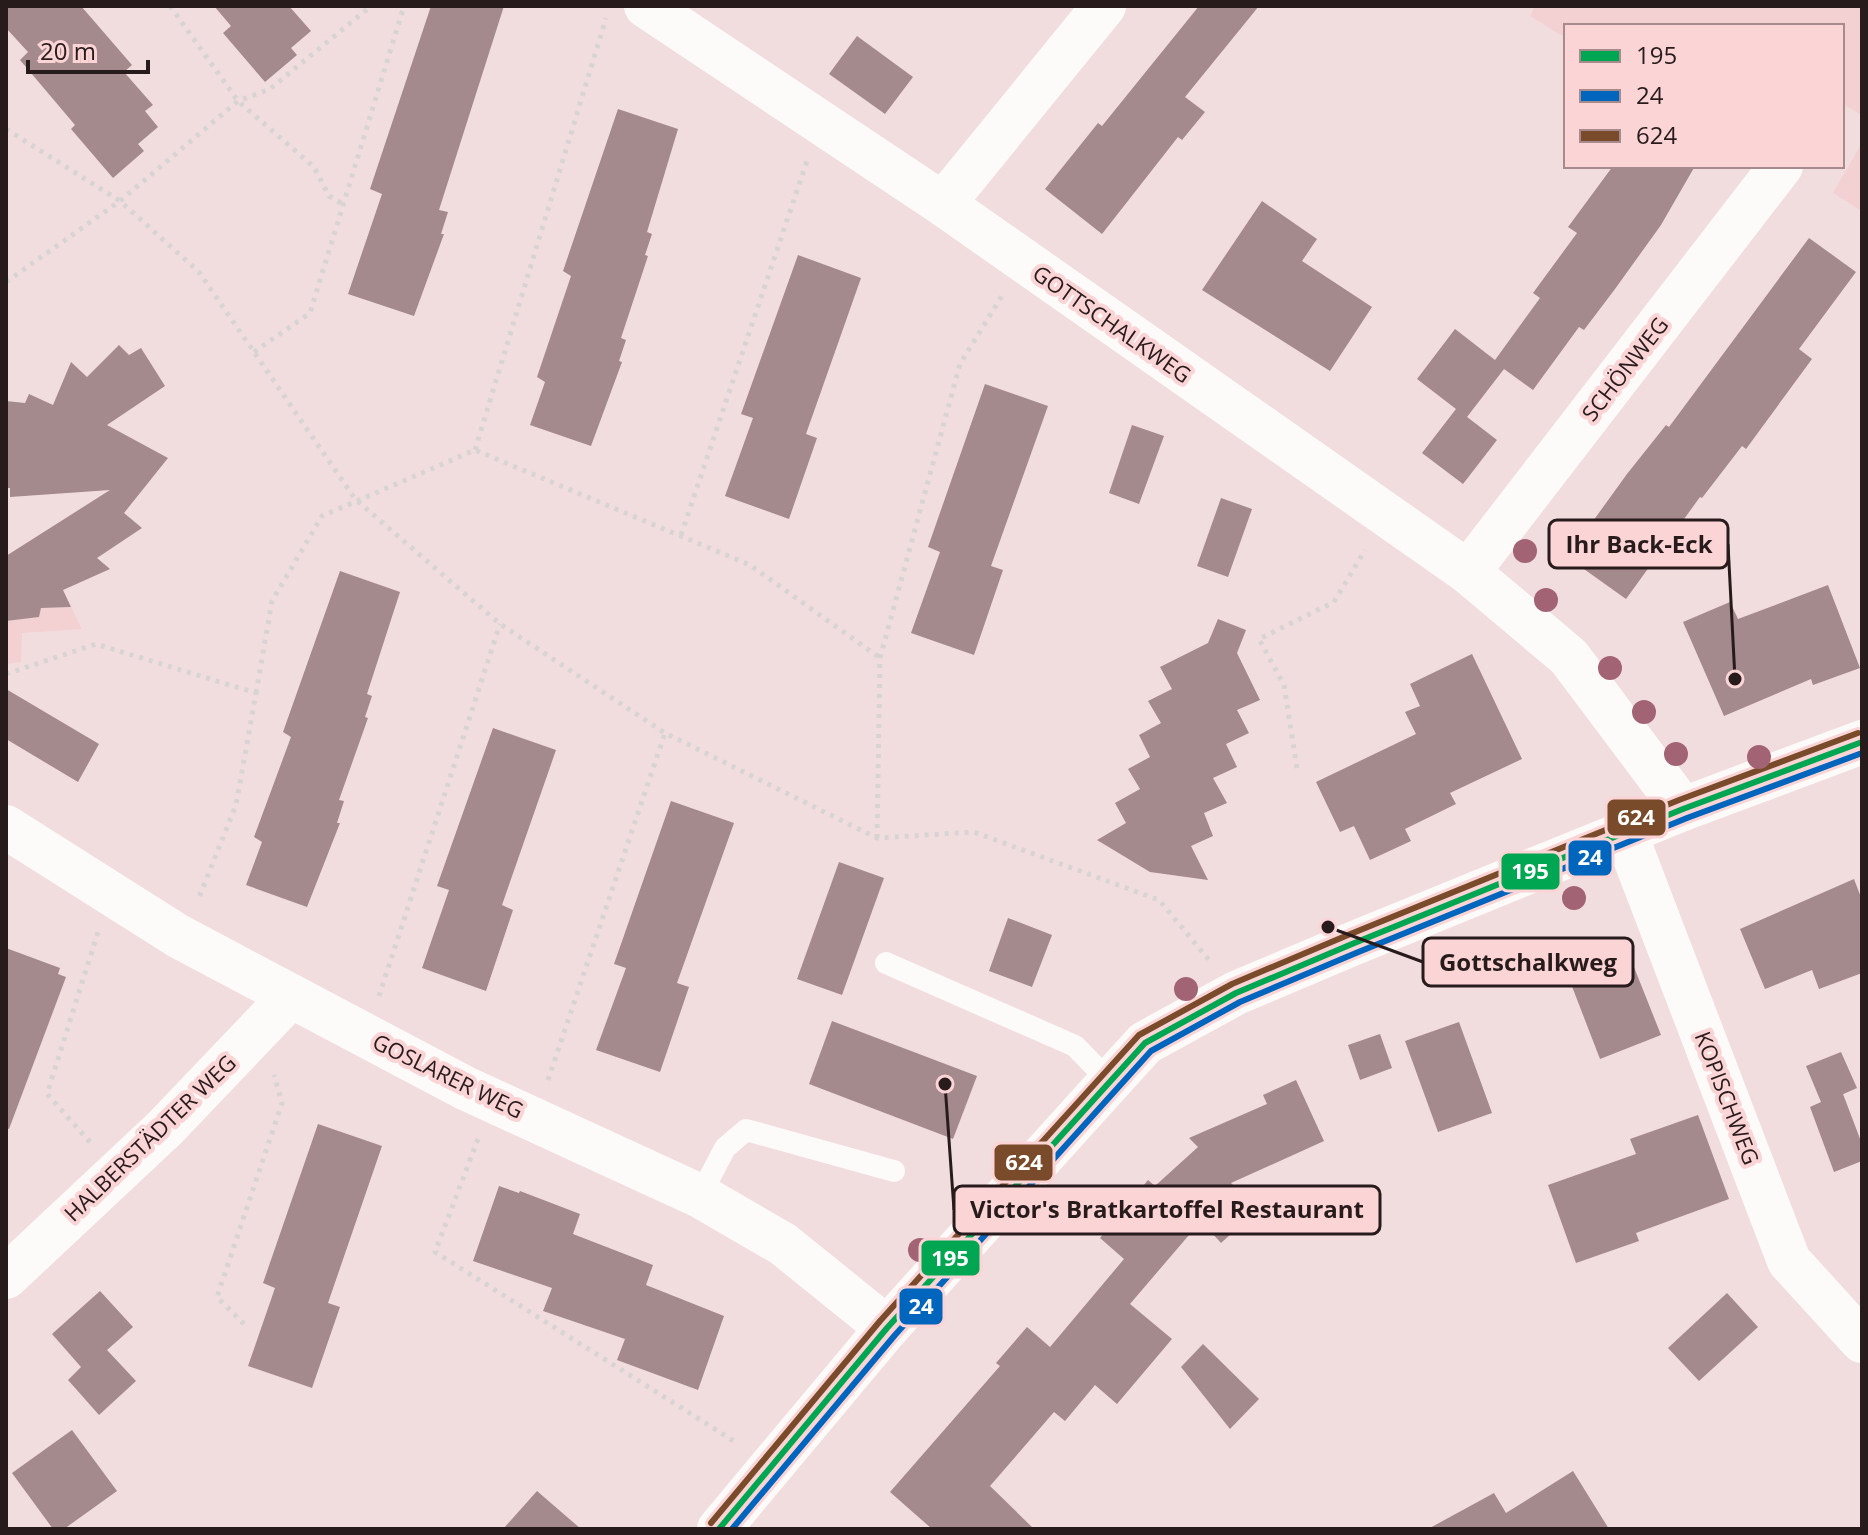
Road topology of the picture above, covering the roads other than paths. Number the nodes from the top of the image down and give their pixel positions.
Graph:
1 (646, 6) edge
2 (1104, 6) edge
3 (1779, 168) edge
4 (943, 204) junction
5 (1468, 572) junction
6 (1862, 742) edge
7 (1683, 809) junction
8 (6, 827) edge
9 (1626, 835) junction
10 (886, 963) dead end
11 (291, 996) junction
12 (1110, 1082) junction
13 (894, 1171) dead end
14 (700, 1196) junction
15 (6, 1277) edge
16 (887, 1328) junction
17 (1862, 1341) edge
18 (719, 1529) edge

1 - 4 street, GOTTSCHALKWEG
2 - 4 street
3 - 5 street, SCHÖNWEG
4 - 5 street, GOTTSCHALKWEG
5 - 7 street, GOTTSCHALKWEG
6 - 7 street
7 - 9 street
8 - 11 street, GOSLARER WEG
9 - 12 street
9 - 17 street, KOPISCHWEG
10 - 12 lane
11 - 14 street, GOSLARER WEG
11 - 15 street, HALBERSTÄDTER WEG
12 - 16 street
13 - 14 lane
14 - 16 street, GOSLARER WEG
16 - 18 street

